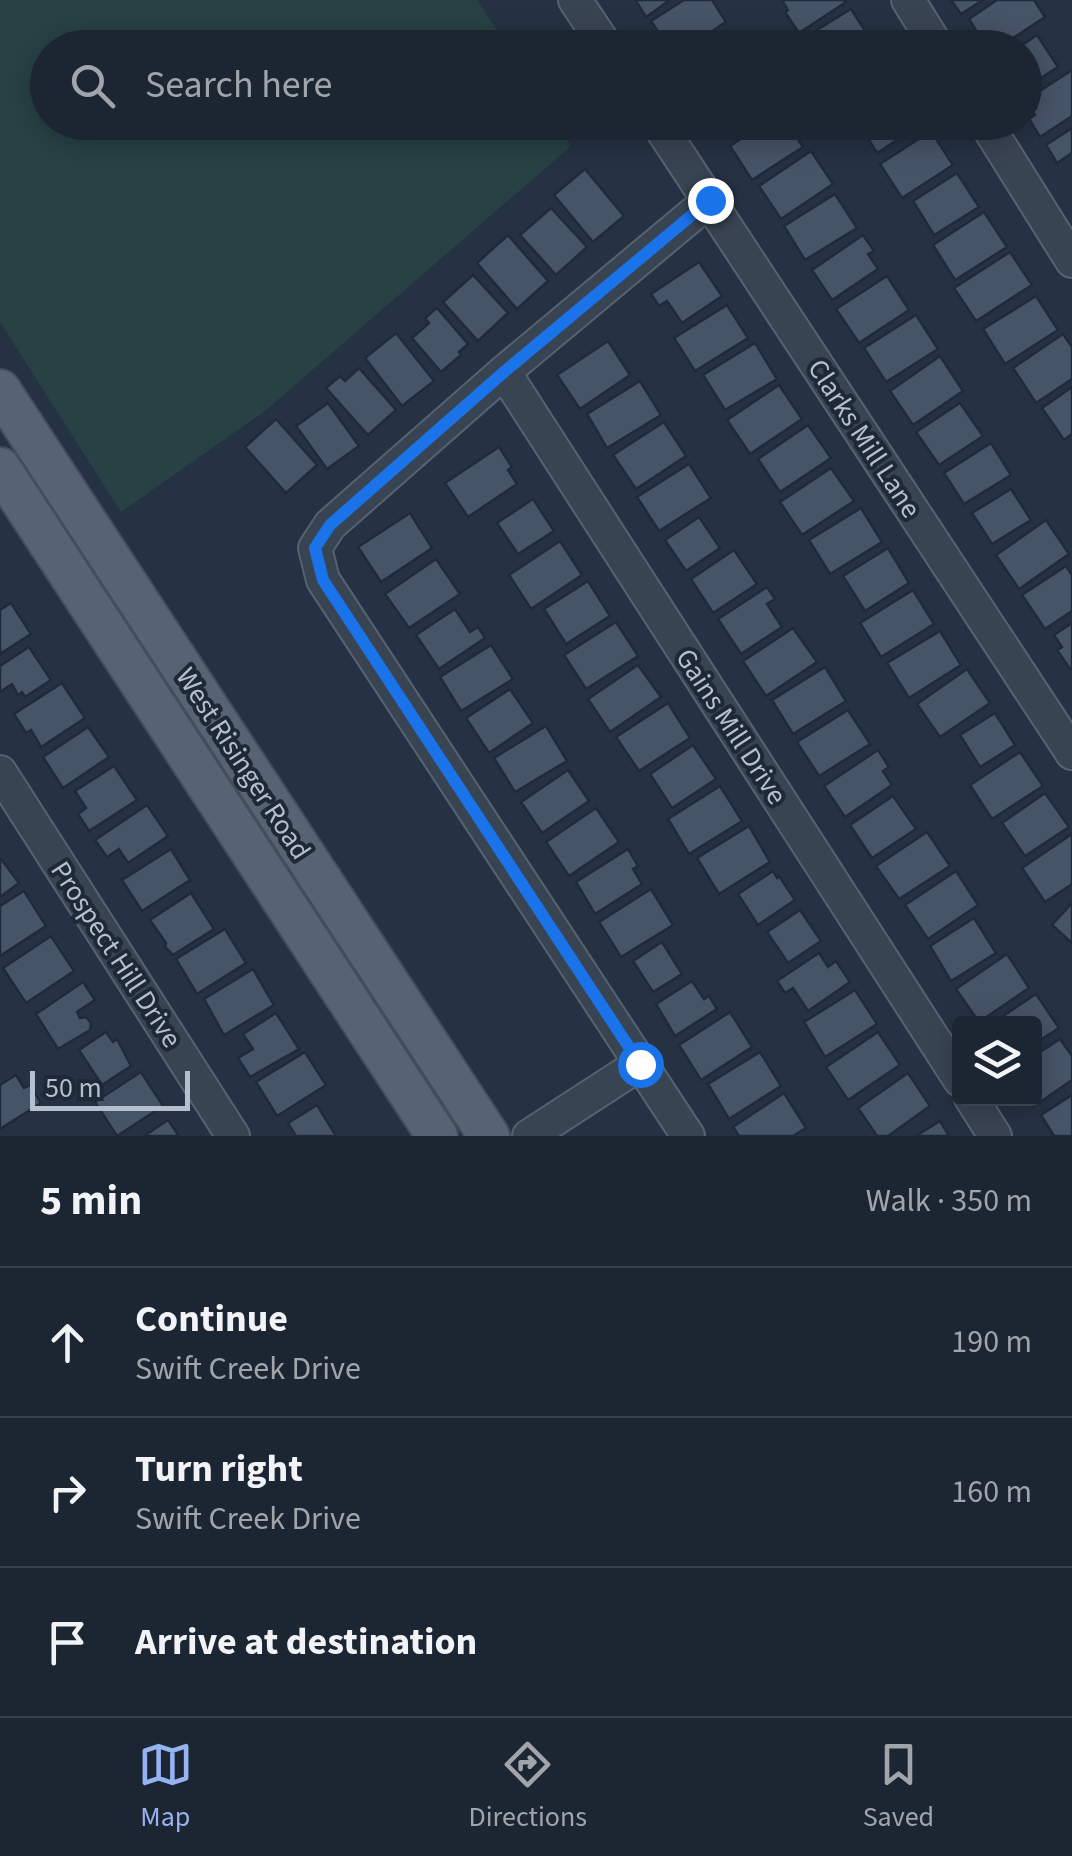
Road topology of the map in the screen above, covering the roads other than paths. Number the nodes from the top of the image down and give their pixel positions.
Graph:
1 (575, 0) edge
2 (908, 0) edge
3 (595, 30) edge
4 (927, 30) edge
5 (669, 140) edge
6 (996, 140) edge
7 (710, 200) junction
8 (1072, 261) edge
9 (504, 372) junction
10 (0, 390) edge
11 (12, 436) edge
12 (0, 468) edge
13 (1072, 753) edge
14 (0, 772) edge
15 (640, 1064) junction
16 (952, 1068) edge
17 (976, 1106) edge
18 (233, 1136) edge
19 (437, 1136) edge
20 (490, 1136) edge
21 (529, 1136) edge
22 (688, 1136) edge
23 (995, 1136) edge

1 - 3 street
2 - 4 street
5 - 7 street, Clarks Mill Lane
6 - 8 street
7 - 9 street
7 - 13 street, Clarks Mill Lane
9 - 15 street
9 - 16 street, Gains Mill Drive
10 - 11 main road, West Risinger Road
11 - 20 main road, West Risinger Road
12 - 19 main road, West Risinger Road
14 - 18 street, Prospect Hill Drive
15 - 21 street
15 - 22 street
17 - 23 street

